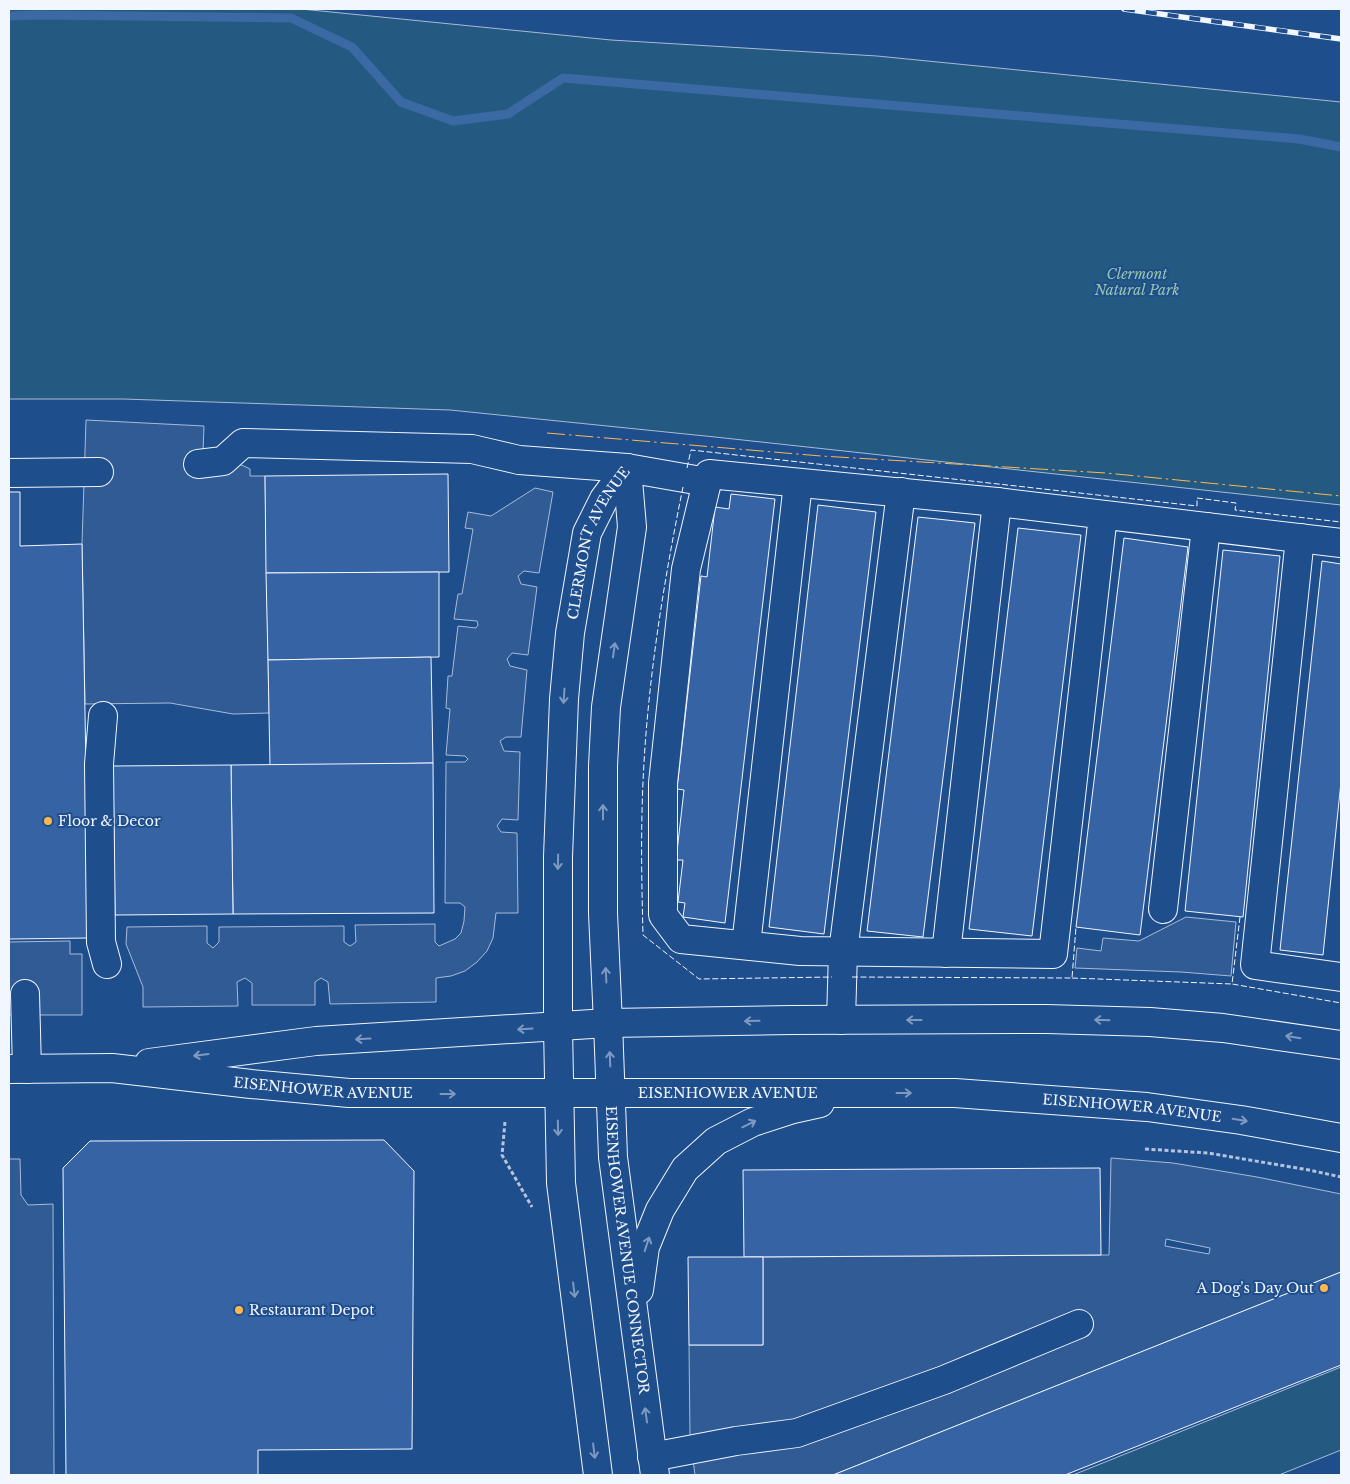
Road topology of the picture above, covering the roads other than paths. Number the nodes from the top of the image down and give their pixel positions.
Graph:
1 (198, 464) dead end
2 (627, 468) junction
3 (9, 472) edge
4 (99, 472) dead end
5 (708, 482) junction
6 (798, 483) junction
7 (901, 492) junction
8 (997, 502) junction
9 (1103, 515) junction
10 (1206, 527) junction
11 (1300, 538) junction
12 (1341, 543) edge
13 (104, 716) dead end
14 (1163, 908) dead end
15 (746, 945) junction
16 (843, 952) junction
17 (946, 953) junction
18 (107, 964) dead end
19 (1341, 977) edge
20 (25, 994) dead end
21 (841, 1020) junction
22 (608, 1023) junction
23 (558, 1027) junction
24 (1341, 1045) edge
25 (112, 1068) junction
26 (18, 1069) edge
27 (867, 1093) junction
28 (558, 1094) junction
29 (611, 1094) junction
30 (1341, 1138) edge
31 (1079, 1324) dead end
32 (634, 1326) junction
33 (653, 1466) edge
34 (598, 1475) edge

1 - 2 main road
2 - 5 main road
22 -> 2 main road, CLERMONT AVENUE
2 -> 23 main road, CLERMONT AVENUE
3 - 4 main road
5 - 6 main road
5 - 15 main road
6 - 7 main road
6 - 15 main road
7 - 8 main road
7 - 16 main road
8 - 9 main road
8 - 17 main road
9 - 10 main road
9 - 17 main road
10 - 11 main road
10 - 14 main road
11 - 12 main road
11 - 19 main road
13 - 18 main road
15 - 16 main road
16 - 17 main road
16 - 21 main road
20 - 26 main road
21 -> 22 main road, EISENHOWER AVENUE
24 -> 21 main road, EISENHOWER AVENUE
22 - 23 main road, EISENHOWER AVENUE
29 -> 22 main road, EISENHOWER AVENUE CONNECTOR
23 -> 25 main road, EISENHOWER AVENUE
23 - 28 main road
25 - 26 main road, EISENHOWER AVENUE
25 -> 28 main road, EISENHOWER AVENUE
27 - 29 main road, EISENHOWER AVENUE
27 -> 30 main road, EISENHOWER AVENUE
32 -> 27 main road
28 - 29 main road, EISENHOWER AVENUE
28 -> 34 main road
29 - 32 main road, EISENHOWER AVENUE CONNECTOR
31 - 33 main road
33 -> 32 main road, EISENHOWER AVENUE CONNECTOR

